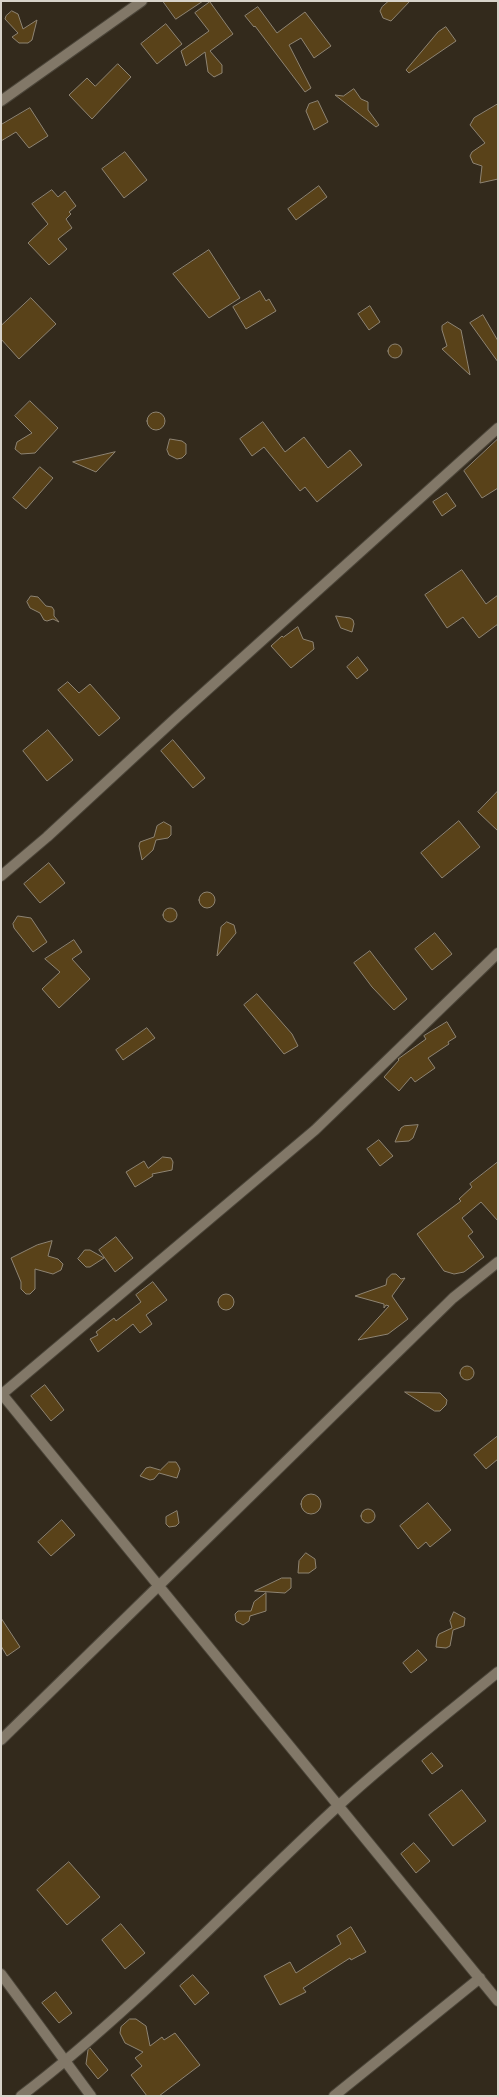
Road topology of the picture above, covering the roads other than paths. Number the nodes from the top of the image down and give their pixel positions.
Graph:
1 (142, 1) edge
2 (1, 101) edge
3 (498, 428) edge
4 (1, 876) edge
5 (498, 953) edge
6 (498, 1262) edge
7 (1, 1394) edge
8 (159, 1585) junction
9 (498, 1672) edge
10 (1, 1740) edge
11 (339, 1806) junction
12 (1, 1974) edge
13 (480, 1978) junction
14 (498, 2000) edge
15 (65, 2062) junction
16 (21, 2096) edge
17 (91, 2096) edge
18 (334, 2096) edge

1 - 2 street
3 - 4 street
5 - 7 street
6 - 8 street
7 - 8 street
8 - 10 street
8 - 11 street
9 - 11 street
11 - 13 street
11 - 15 street
12 - 15 street
13 - 14 street
13 - 18 street
15 - 16 street
15 - 17 street

